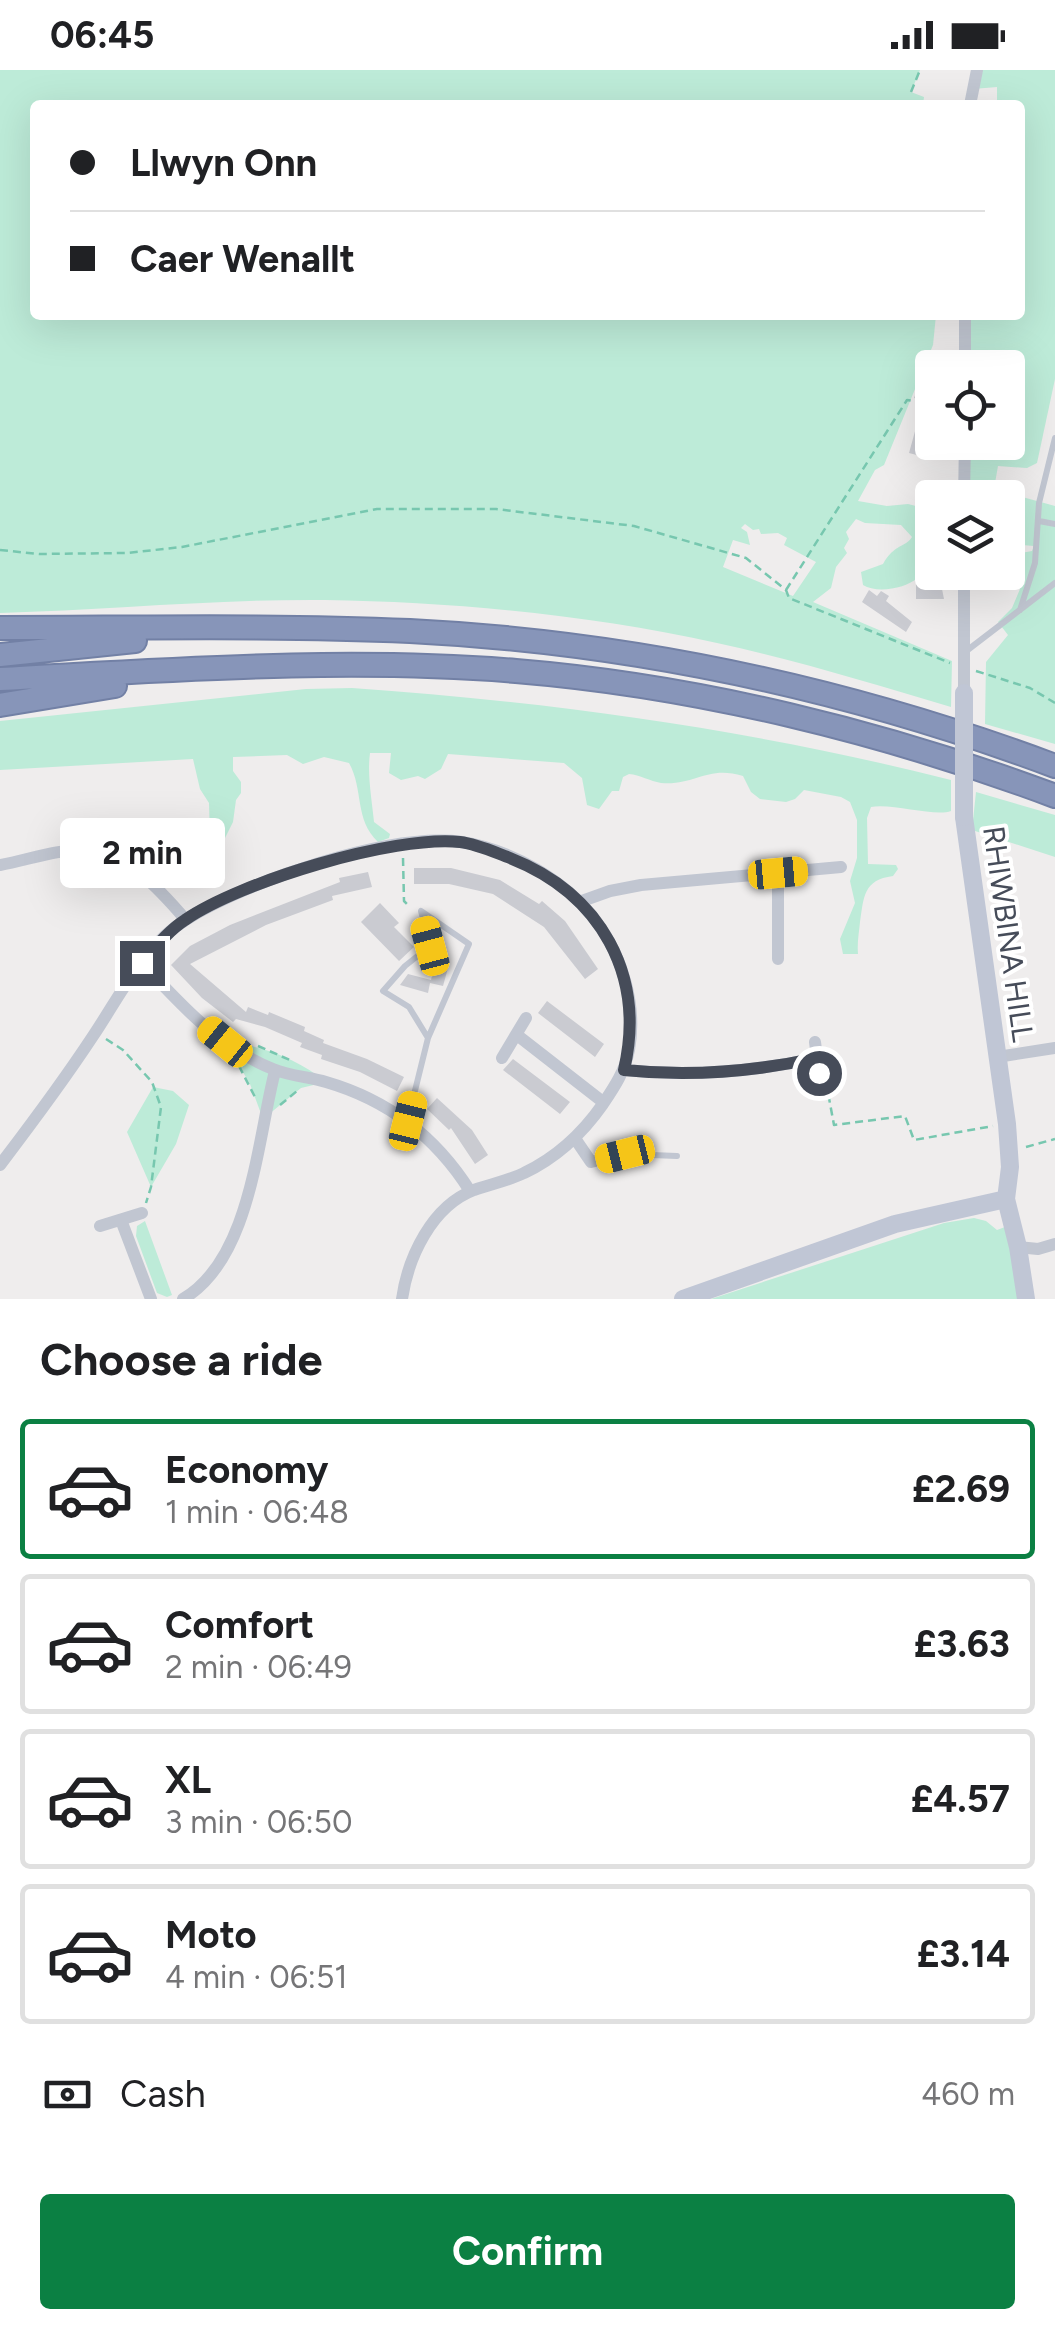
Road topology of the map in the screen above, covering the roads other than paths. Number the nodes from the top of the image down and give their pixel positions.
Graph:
1 (977, 70) edge
2 (971, 100) edge
3 (964, 320) edge
4 (965, 350) edge
5 (1055, 438) edge
6 (1038, 521) junction
7 (1055, 524) edge
8 (1055, 583) edge
9 (964, 590) edge
10 (1020, 610) junction
11 (0, 628) edge
12 (348, 629) junction
13 (0, 655) edge
14 (964, 660) junction
15 (227, 668) junction
16 (0, 679) edge
17 (964, 694) joint
18 (0, 705) edge
19 (1055, 766) edge
20 (1055, 796) edge
21 (0, 864) edge
22 (841, 867) dead end
23 (778, 873) junction
24 (582, 902) junction
25 (185, 920) junction
26 (778, 960) dead end
27 (142, 963) junction
28 (526, 1018) dead end
29 (517, 1035) junction
30 (428, 1038) junction
31 (815, 1042) dead end
32 (1055, 1048) edge
33 (997, 1057) junction
34 (502, 1058) dead end
35 (817, 1058) junction
36 (275, 1070) junction
37 (624, 1070) junction
38 (819, 1073) road end
39 (604, 1102) junction
40 (408, 1121) junction
41 (576, 1140) junction
42 (625, 1154) joint
43 (677, 1156) dead end
44 (0, 1165) edge
45 (470, 1191) junction
46 (1006, 1199) junction
47 (142, 1214) road end
48 (121, 1220) junction
49 (100, 1226) dead end
50 (1055, 1244) edge
51 (1018, 1247) junction
52 (152, 1299) edge
53 (182, 1299) edge
54 (402, 1299) edge
55 (683, 1299) edge
56 (1026, 1299) edge

1 - 2 street
3 - 4 street
5 - 6 lane
6 - 7 lane
6 - 10 lane
8 - 10 lane
9 - 14 street, RHIWBINA HILL
10 - 14 lane
11 - 12 highway
12 - 13 highway
12 - 19 highway
14 - 17 street, RHIWBINA HILL
15 - 16 highway
15 - 18 highway
15 - 20 highway
17 - 33 street, RHIWBINA HILL, bridge
21 - 25 street
22 - 23 street
23 - 24 street
23 - 26 street
24 - 25 street
24 - 37 street
25 - 27 street
27 - 36 street
27 - 44 street
28 - 29 street
29 - 34 street
29 - 39 street
30 - 30 lane
30 - 40 lane
31 - 35 street
32 - 33 street
33 - 46 street, RHIWBINA HILL
35 - 37 street
35 - 38 street
36 - 40 street
36 - 53 street
37 - 39 street
39 - 41 street
40 - 45 street
41 - 42 street
41 - 45 street
42 - 43 lane
45 - 54 street
46 - 51 street, RHIWBINA HILL
46 - 55 street
47 - 48 street
48 - 49 street
48 - 52 street
50 - 51 street
51 - 56 street, RHIWBINA HILL

